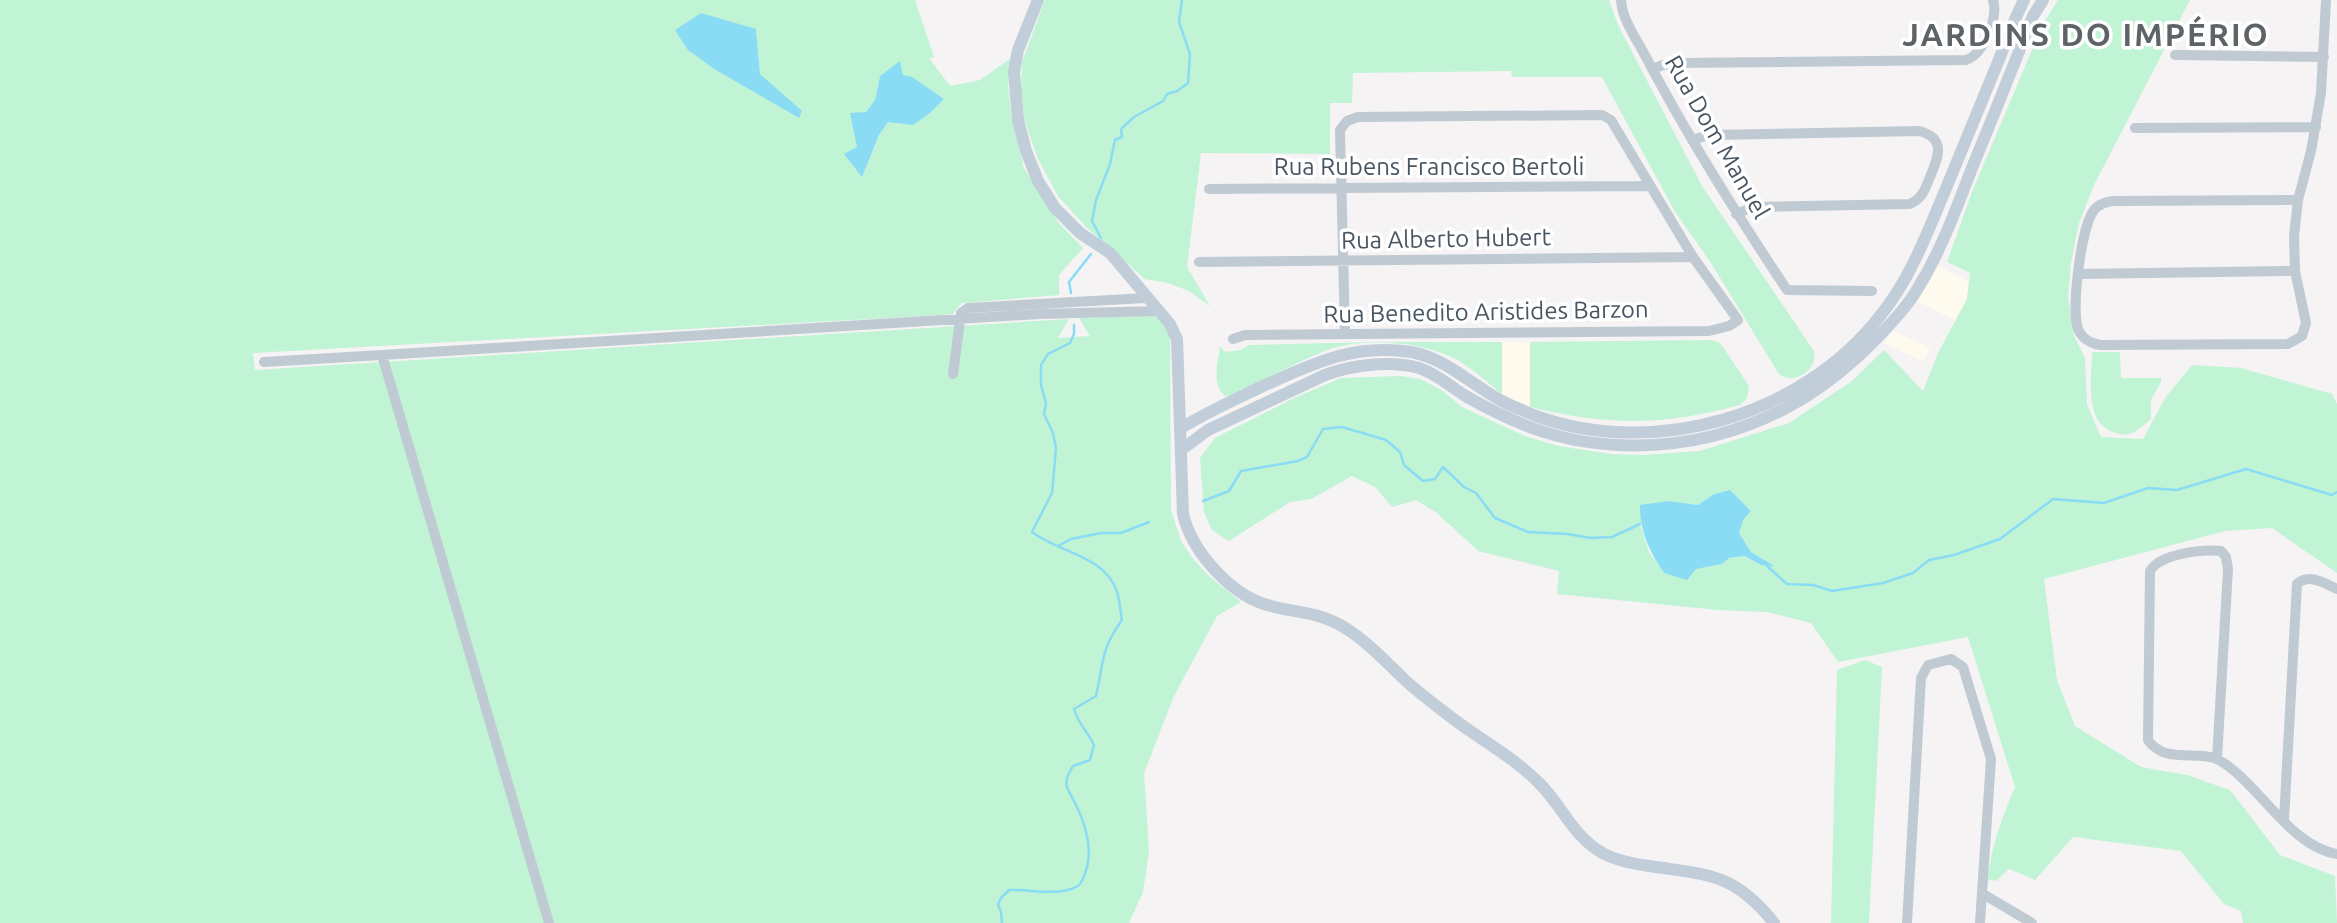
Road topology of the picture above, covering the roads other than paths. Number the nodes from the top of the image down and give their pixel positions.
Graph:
1 (1038, 0) edge
2 (1620, 0) edge
3 (1993, 0) edge
4 (2024, 0) edge
5 (2043, 0) edge
6 (2326, 0) edge
7 (2175, 55) dead end
8 (2324, 57) junction
9 (1653, 69) junction
10 (2316, 127) junction
11 (2136, 128) dead end
12 (1692, 139) junction
13 (1649, 186) junction
14 (1209, 189) dead end
15 (1342, 189) junction
16 (2298, 200) junction
17 (1736, 214) junction
18 (1693, 257) junction
19 (1343, 261) junction
20 (1199, 262) dead end
21 (2295, 271) junction
22 (2078, 274) junction
23 (1872, 291) dead end
24 (1146, 298) junction
25 (1160, 311) junction
26 (959, 320) junction
27 (1345, 334) junction
28 (1233, 339) dead end
29 (382, 355) junction
30 (264, 362) dead end
31 (1844, 362) junction
32 (953, 374) dead end
33 (1776, 408) junction
34 (1203, 414) junction
35 (1181, 428) junction
36 (1209, 430) junction
37 (1181, 450) junction
38 (2337, 589) edge
39 (2217, 759) junction
40 (2284, 820) junction
41 (2337, 854) edge
42 (1983, 894) junction
43 (549, 923) edge
44 (1774, 923) edge
45 (1908, 923) edge
46 (1980, 923) edge
47 (2032, 923) edge

1 - 24 main road
2 - 9 street, Rua Dom Manuel
3 - 9 street
4 - 31 main road
5 - 31 main road
6 - 8 street
7 - 8 street
8 - 10 street
9 - 12 street, Rua Dom Manuel
10 - 11 street
10 - 16 street
12 - 17 street, Rua Dom Manuel
12 - 17 street
13 - 15 street, Rua Rubens Francisco Bertoli
13 - 15 street
13 - 18 street
14 - 15 street, Rua Rubens Francisco Bertoli
15 - 19 street
16 - 21 street
16 - 22 street
17 - 23 street, Rua Dom Manuel
18 - 19 street, Rua Alberto Hubert
18 - 27 street, Rua Benedito Aristides Barzon
19 - 20 street, Rua Alberto Hubert
19 - 27 street
21 - 22 street
21 - 22 street
24 - 25 main road
24 - 26 street
25 - 26 street
25 - 35 main road
26 - 29 street
26 - 32 street
27 - 28 street, Rua Benedito Aristides Barzon
29 - 30 street
29 - 43 street
31 - 33 main road
33 - 34 main road
33 - 36 main road
34 - 35 main road
34 - 36 street
35 - 37 main road
36 - 37 main road
37 - 44 main road
38 - 40 street
39 - 39 street
39 - 40 street
40 - 41 street
42 - 45 street
42 - 46 street
42 - 47 street

